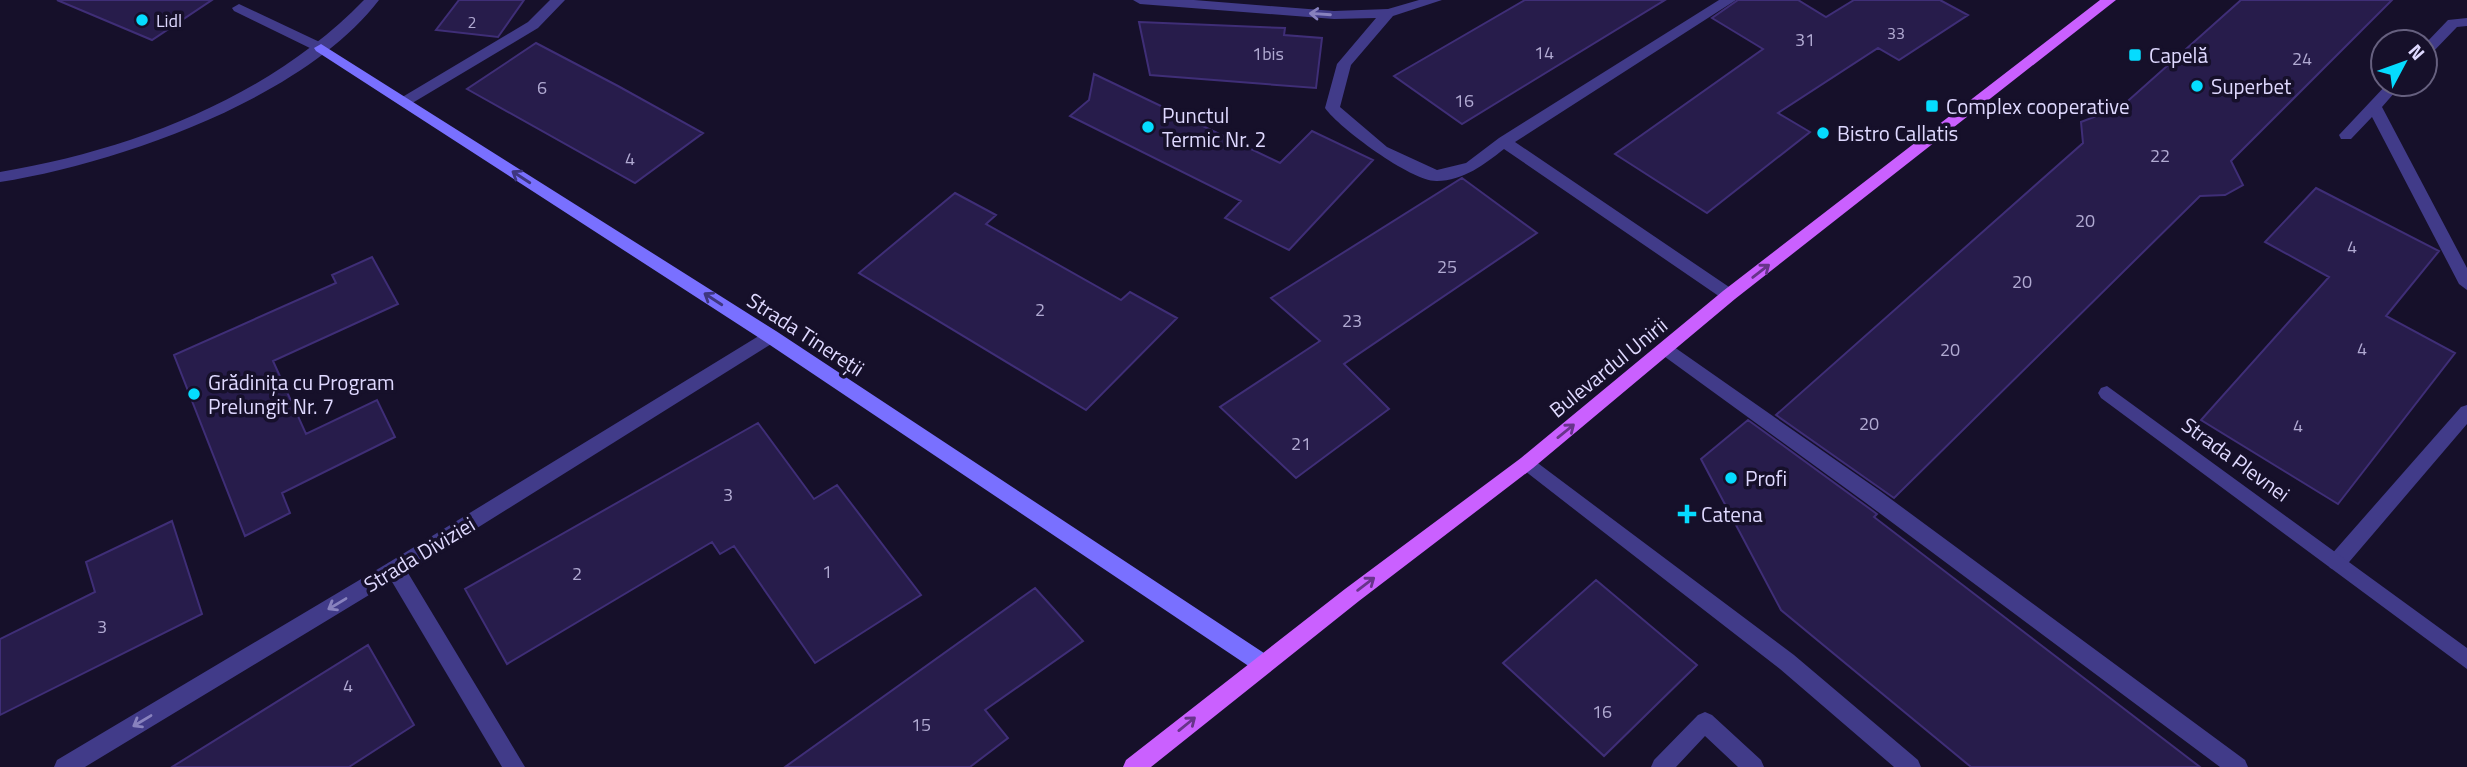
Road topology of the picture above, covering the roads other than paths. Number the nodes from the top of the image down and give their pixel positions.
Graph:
1 (372, 0) edge
2 (558, 0) edge
3 (1140, 0) edge
4 (1435, 0) edge
5 (1729, 0) edge
6 (2109, 0) edge
7 (239, 8) dead end
8 (1388, 13) junction
9 (2467, 22) edge
10 (2439, 38) edge
11 (321, 48) junction
12 (2382, 98) edge
13 (404, 102) junction
14 (2374, 106) junction
15 (2346, 135) dead end
16 (1504, 142) junction
17 (0, 177) edge
18 (2467, 284) edge
19 (1729, 295) junction
20 (770, 337) junction
21 (1667, 349) junction
22 (2107, 393) dead end
23 (2467, 412) edge
24 (1528, 463) junction
25 (2337, 562) junction
26 (396, 569) junction
27 (2467, 660) edge
28 (1263, 664) junction
29 (65, 767) edge
30 (514, 767) edge
31 (1134, 767) edge
32 (1661, 767) edge
33 (1753, 767) edge
34 (1910, 767) edge
35 (2236, 767) edge

1 - 11 street
2 - 13 street
8 -> 3 street
4 - 8 street
5 - 16 street
19 -> 6 main road, Bulevardul Unirii
7 - 11 street
8 - 16 street
9 - 10 street
11 - 13 street, Strada Tinereții
11 - 17 street
12 - 14 street
20 -> 13 street, Strada Tinereții
14 - 15 street
14 - 18 street
16 - 19 street
19 - 21 main road, Bulevardul Unirii
20 - 26 street, Strada Diviziei
20 - 28 street, Strada Tinereții
24 -> 21 main road, Bulevardul Unirii
21 - 35 street
22 - 25 street, Strada Plevnei
23 - 25 street
28 -> 24 main road, Bulevardul Unirii
24 - 34 street
25 - 27 street, Strada Plevnei
26 -> 29 street, Strada Diviziei
26 - 30 street
31 -> 28 main road, Bulevardul Unirii
32 - 33 street

